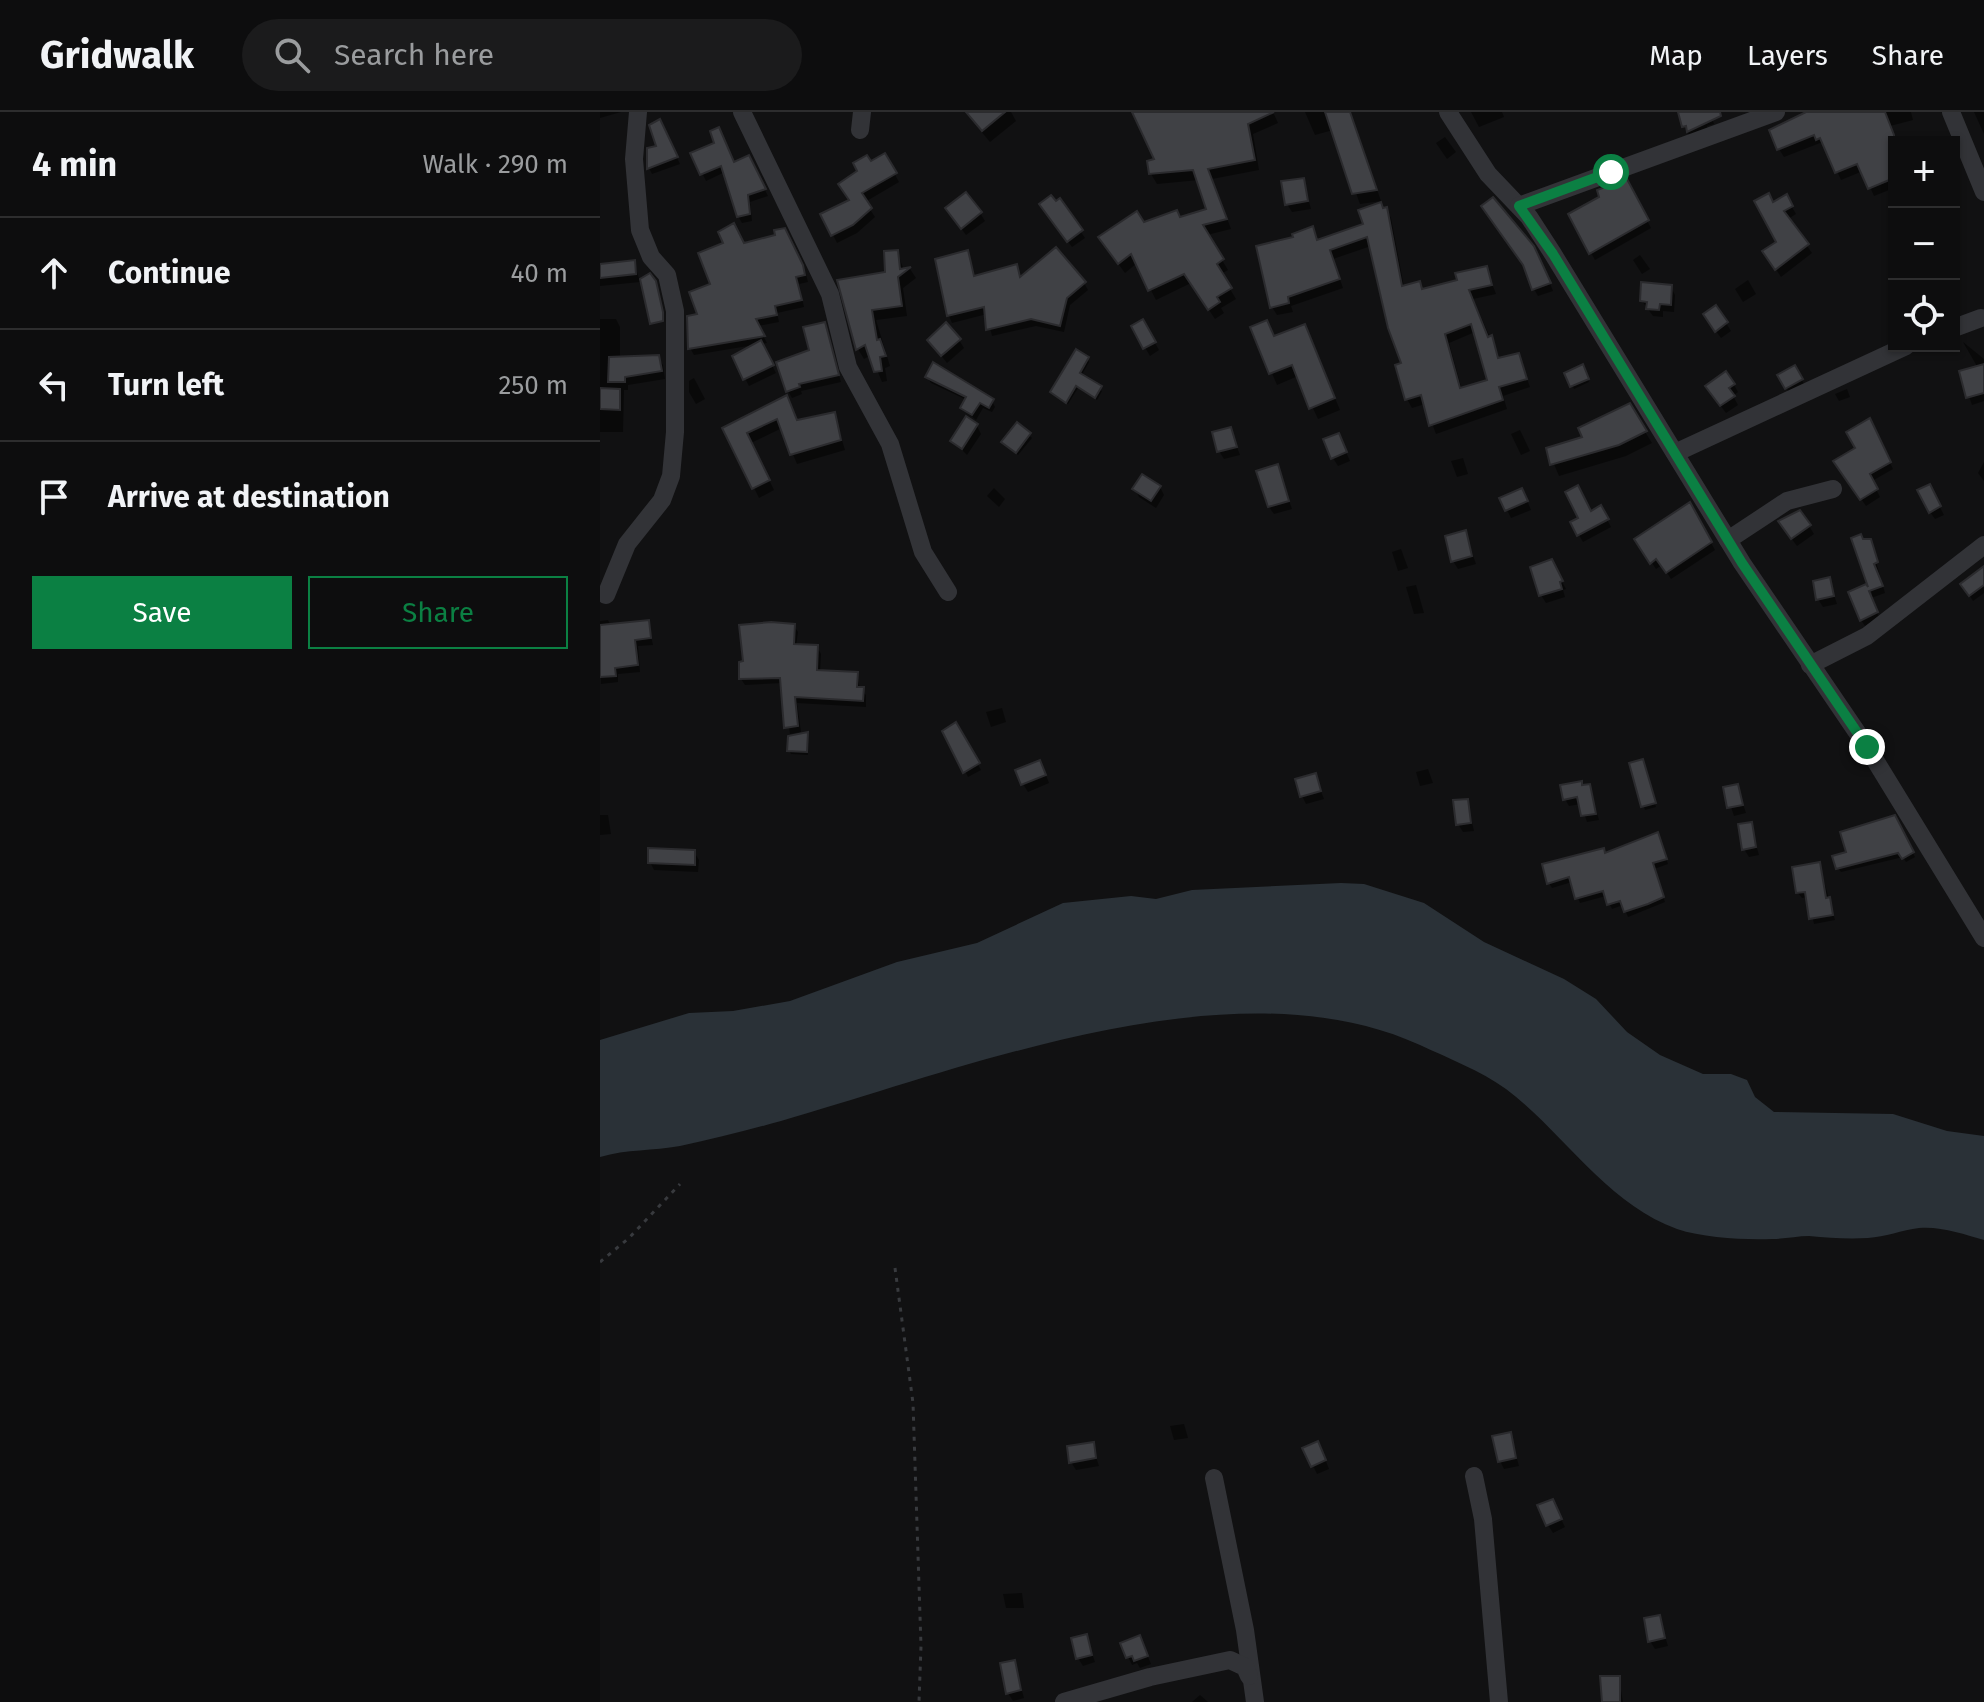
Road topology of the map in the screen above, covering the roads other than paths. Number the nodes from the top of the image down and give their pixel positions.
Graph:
1 (638, 112) edge
2 (742, 112) edge
3 (1448, 112) edge
4 (1776, 112) edge
5 (1951, 112) edge
6 (1984, 192) edge
7 (1519, 206) junction
8 (1981, 318) dead end
9 (1960, 326) edge
10 (1893, 352) edge
11 (1675, 453) junction
12 (1833, 489) dead end
13 (1728, 540) junction
14 (1984, 545) edge
15 (948, 592) dead end
16 (606, 595) dead end
17 (1810, 665) junction
18 (1984, 938) edge
19 (1474, 1476) dead end
20 (1214, 1478) dead end
21 (1249, 1676) junction
22 (1064, 1702) edge
23 (1255, 1702) edge
24 (1499, 1702) edge

1 - 16 street
2 - 15 street
3 - 7 street
4 - 7 street
5 - 6 street
7 - 11 street
8 - 9 street
10 - 11 street
11 - 13 street
12 - 13 street
13 - 17 street
14 - 17 street
17 - 18 street
19 - 24 street
20 - 21 street
21 - 22 street
21 - 23 street

